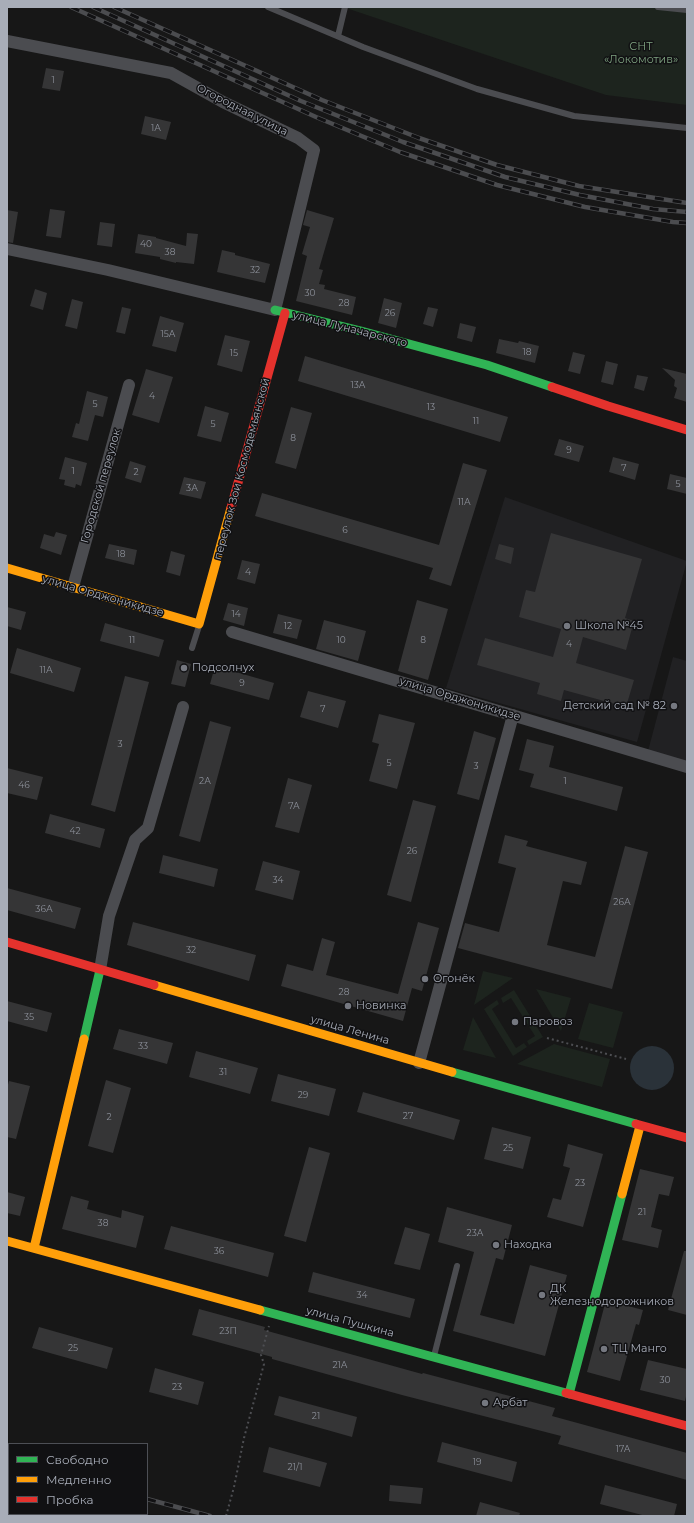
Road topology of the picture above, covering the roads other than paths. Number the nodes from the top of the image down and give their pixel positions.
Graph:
1 (268, 7) edge
2 (345, 7) edge
3 (658, 7) edge
4 (687, 10) edge
5 (338, 36) junction
6 (7, 41) edge
7 (687, 128) edge
8 (7, 249) edge
9 (280, 312) junction
10 (129, 385) dead end
11 (687, 430) edge
12 (7, 568) edge
13 (73, 587) junction
14 (199, 624) junction
15 (232, 632) dead end
16 (192, 648) dead end
17 (183, 707) dead end
18 (513, 715) junction
19 (687, 766) edge
20 (7, 942) edge
21 (100, 970) junction
22 (419, 1063) junction
23 (640, 1126) junction
24 (687, 1138) edge
25 (7, 1240) edge
26 (34, 1248) junction
27 (457, 1266) dead end
28 (434, 1357) junction
29 (569, 1394) junction
30 (687, 1426) edge

1 - 5 lane
2 - 5 lane
3 - 4 lane
5 - 7 lane
6 - 9 street, Огородная улица
8 - 9 street, улица Луначарского
9 - 11 street, улица Луначарского
9 - 14 street, переулок Зои Космодемьянской
10 - 13 street, Городской переулок
12 - 13 street, улица Орджоникидзе
13 - 14 street, улица Орджоникидзе
14 - 16 lane
15 - 18 street, улица Орджоникидзе
17 - 21 street
18 - 19 street, улица Орджоникидзе
18 - 22 street
20 - 21 street, улица Ленина
21 - 22 street, улица Ленина
21 - 26 street
22 - 23 street, улица Ленина
23 - 24 street, улица Ленина
23 - 29 street
25 - 26 street, улица Пушкина
26 - 28 street, улица Пушкина
27 - 28 lane
28 - 29 street, улица Пушкина
29 - 30 street, улица Пушкина

